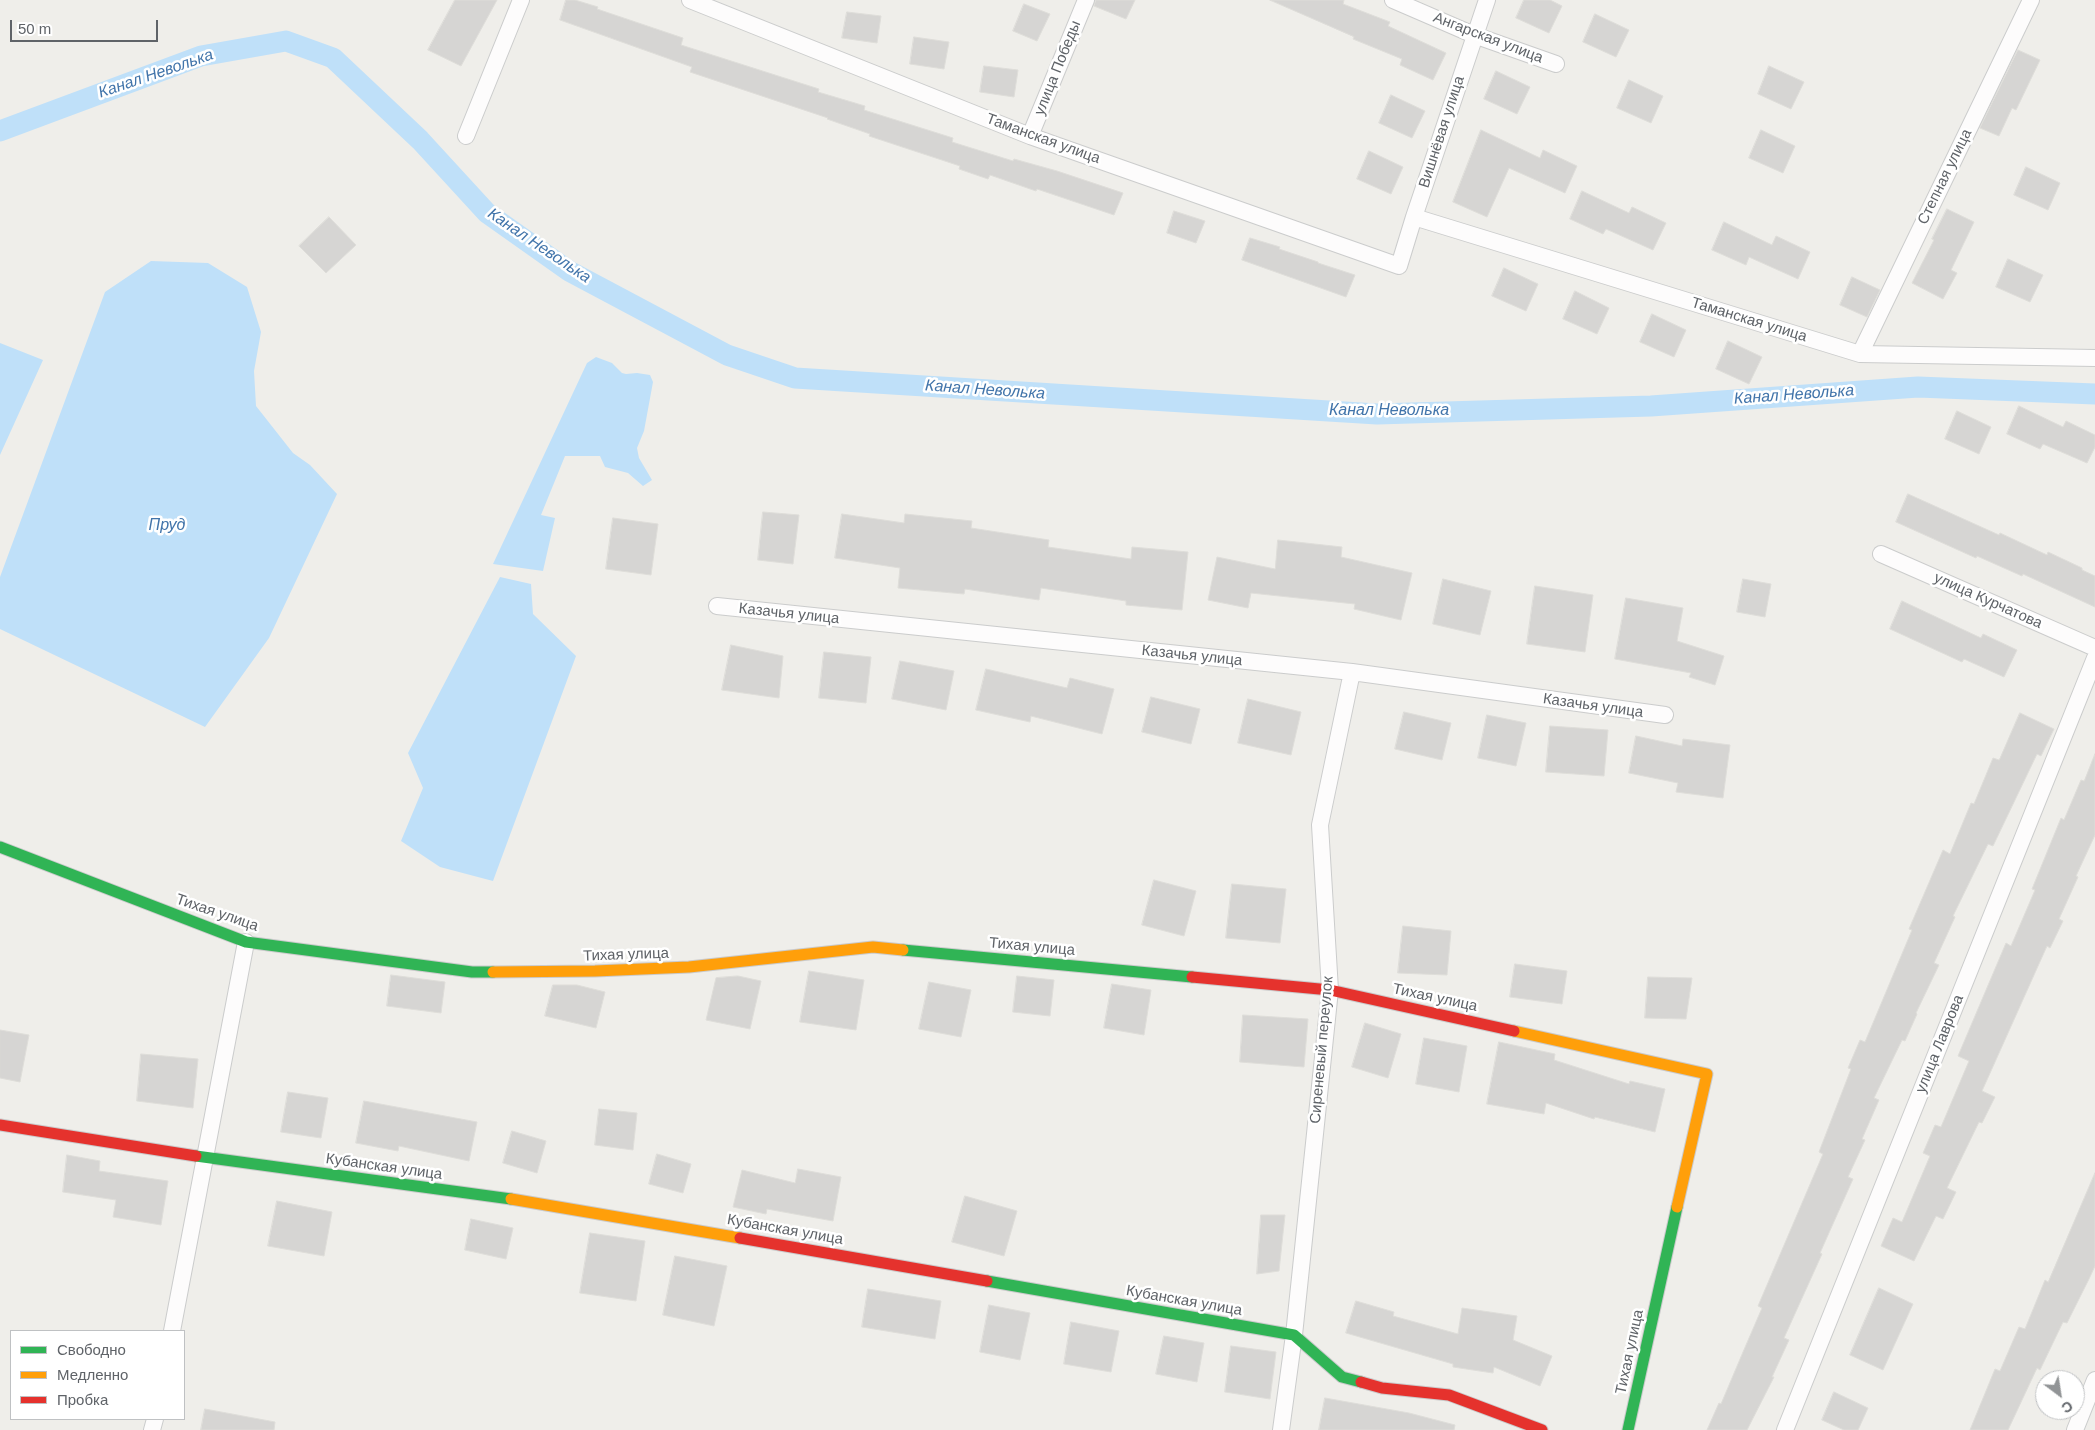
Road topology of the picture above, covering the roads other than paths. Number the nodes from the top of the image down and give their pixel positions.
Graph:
1 (521, 0) edge
2 (690, 0) edge
3 (1086, 0) edge
4 (1393, 0) edge
5 (1487, 0) edge
6 (2031, 0) edge
7 (1474, 35) junction
8 (1556, 64) dead end
9 (466, 136) dead end
10 (1030, 136) junction
11 (1414, 217) junction
12 (1400, 266) joint
13 (1860, 354) junction
14 (2095, 358) edge
15 (1881, 554) dead end
16 (717, 606) dead end
17 (2095, 648) edge
18 (2095, 658) edge
19 (1352, 672) junction
20 (1665, 715) dead end
21 (0, 847) edge
22 (246, 942) junction
23 (1330, 990) junction
24 (0, 1125) edge
25 (206, 1158) junction
26 (172, 1330) edge
27 (1294, 1335) junction
28 (2095, 1380) edge
29 (1281, 1430) edge
30 (1542, 1430) edge
31 (1628, 1430) edge
32 (1784, 1430) edge
33 (2075, 1430) edge

1 - 9 street
2 - 10 street, Таманская улица
3 - 10 street, улица Победы
4 - 7 street, Ангарская улица
5 - 7 street, Вишнёвая улица
6 - 13 street, Степная улица
7 - 8 street, Ангарская улица
7 - 11 street, Вишнёвая улица
10 - 12 street, Таманская улица
11 - 12 street, Вишнёвая улица
11 - 13 street, Таманская улица
13 - 14 street, Таманская улица
15 - 17 street, улица Курчатова
16 - 19 street, Казачья улица
18 - 32 street, улица Лаврова
19 - 20 street, Казачья улица
19 - 23 street, Сиреневый переулок
21 - 22 street, Тихая улица
22 - 23 street, Тихая улица
22 - 25 street
23 - 27 street, Сиреневый переулок
23 - 31 street, Тихая улица
24 - 25 street, Кубанская улица
25 - 26 street
25 - 27 street, Кубанская улица
27 - 29 street, Сиреневый переулок
27 - 30 street
28 - 33 street

